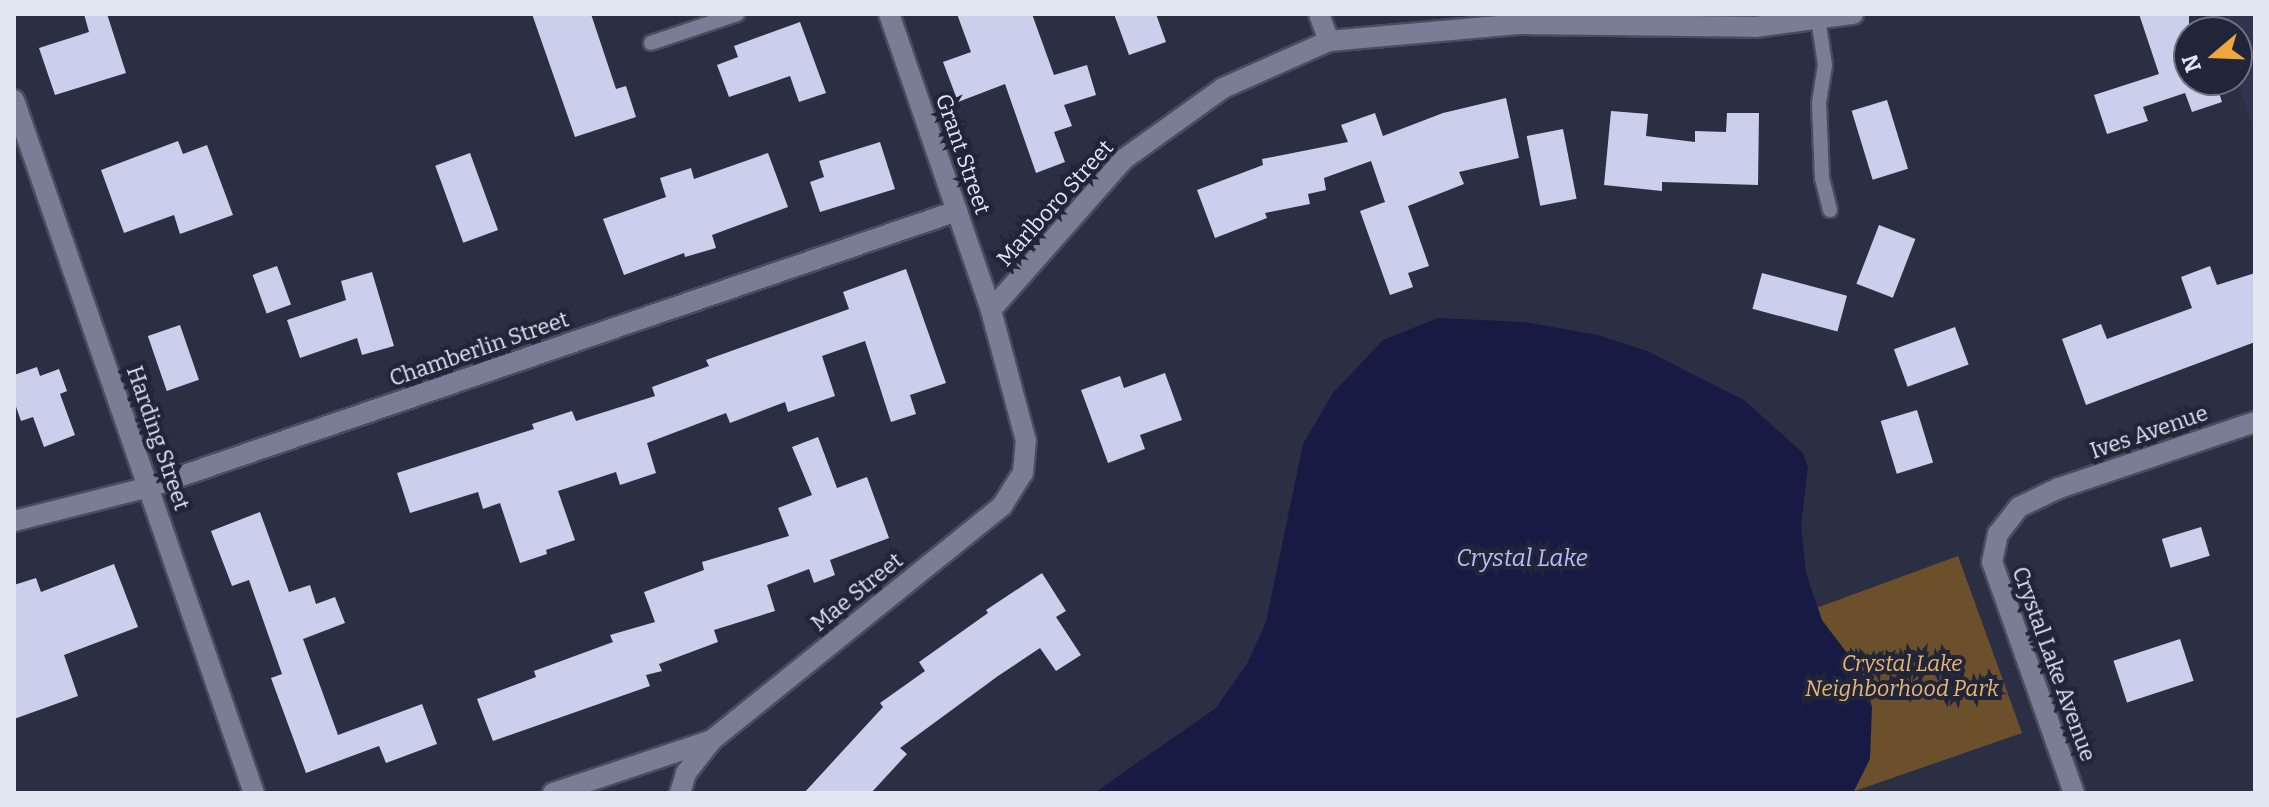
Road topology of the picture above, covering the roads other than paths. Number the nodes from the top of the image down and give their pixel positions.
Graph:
1 (737, 14) edge
2 (889, 14) edge
3 (1319, 14) edge
4 (1853, 14) edge
5 (1818, 18) junction
6 (1519, 19) edge
7 (1329, 41) junction
8 (651, 43) dead end
9 (14, 100) edge
10 (1830, 210) dead end
11 (957, 211) junction
12 (991, 310) junction
13 (2255, 422) edge
14 (149, 487) junction
15 (2059, 488) joint
16 (14, 521) edge
17 (712, 740) junction
18 (254, 793) edge
19 (553, 793) edge
20 (680, 793) edge
21 (2074, 793) edge

1 - 8 lane
2 - 11 street, Grant Street
3 - 7 street
4 - 5 street, Marlboro Street
5 - 6 street, Marlboro Street
5 - 10 lane
6 - 7 street, Marlboro Street
7 - 12 street, Marlboro Street
9 - 14 street, Harding Street
11 - 12 street, Grant Street
11 - 14 street, Chamberlin Street
12 - 17 street, Mae Street
13 - 15 street, Ives Avenue
14 - 16 street, Chamberlin Street
14 - 18 street, Harding Street
15 - 21 street, Crystal Lake Avenue
17 - 19 street, Mae Street
17 - 20 street

